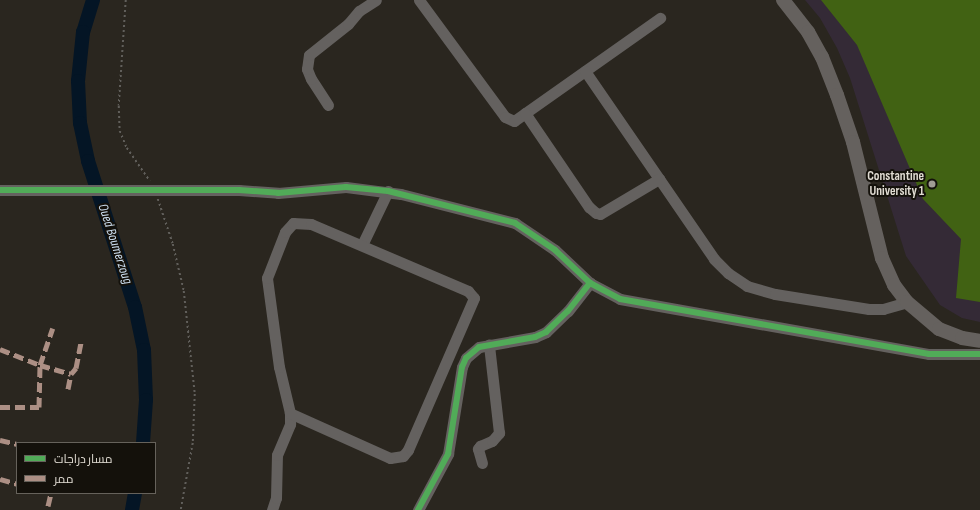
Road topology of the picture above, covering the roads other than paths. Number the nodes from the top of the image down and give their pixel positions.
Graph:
1 (376, 0) edge
2 (418, 0) edge
3 (784, 0) edge
4 (660, 18) dead end
5 (585, 71) junction
6 (328, 105) dead end
7 (525, 113) junction
8 (659, 179) junction
9 (0, 190) edge
10 (388, 191) junction
11 (362, 245) junction
12 (590, 283) junction
13 (907, 302) junction
14 (980, 341) edge
15 (489, 345) junction
16 (980, 354) edge
17 (290, 413) junction
18 (482, 463) dead end
19 (272, 510) edge
20 (418, 510) edge

1 - 6 street
2 - 7 street
3 - 13 main road
4 - 5 street
5 - 7 street
5 - 8 street
7 - 8 street
8 - 13 street
9 - 10 street, bridge
10 - 11 street
10 - 12 street
11 - 17 street
11 - 17 street
12 - 15 street
12 - 16 street
13 - 14 main road
15 - 18 street
15 - 20 street
17 - 19 street

